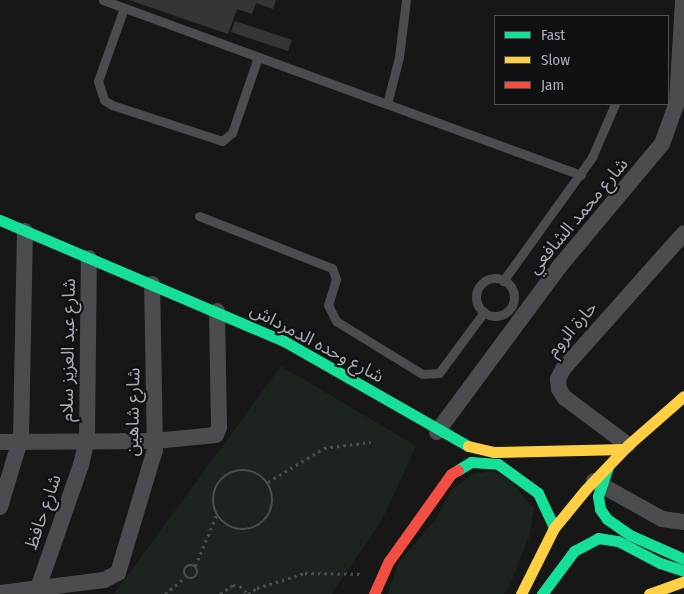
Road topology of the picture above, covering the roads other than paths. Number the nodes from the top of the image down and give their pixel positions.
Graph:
1 (103, 0) edge
2 (406, 0) edge
3 (683, 0) edge
4 (124, 8) junction
5 (682, 40) edge
6 (258, 57) junction
7 (387, 104) junction
8 (681, 104) edge
9 (615, 105) edge
10 (581, 174) junction
11 (199, 216) dead end
12 (0, 220) edge
13 (25, 231) junction
14 (684, 232) edge
15 (89, 258) junction
16 (503, 281) junction
17 (152, 284) junction
18 (217, 311) junction
19 (484, 312) junction
20 (684, 396) edge
21 (437, 432) junction
22 (156, 441) junction
23 (0, 442) edge
24 (86, 442) junction
25 (20, 443) junction
26 (626, 447) junction
27 (482, 456) junction
28 (597, 483) junction
29 (0, 507) edge
30 (684, 522) edge
31 (554, 528) junction
32 (684, 558) edge
33 (684, 571) edge
34 (684, 581) edge
35 (37, 591) edge
36 (0, 593) edge
37 (374, 594) edge
38 (521, 594) edge
39 (542, 594) edge
40 (649, 594) edge

1 - 4 lane
2 - 7 lane
3 - 5 street, شارع محمد الشافعي
4 - 6 lane
4 - 6 lane
5 - 8 street, شارع محمد الشافعي
6 - 7 lane
7 - 10 lane
8 - 21 street, شارع محمد الشافعي
9 - 10 lane
10 - 16 lane
11 - 19 lane
12 - 13 main road, شارع وحده الدمرداش
13 - 15 main road, شارع وحده الدمرداش
13 - 25 street
14 - 26 street, حارة الروم
15 - 17 main road, شارع وحده الدمرداش
15 - 24 street, شارع عبد العزيز سلام
16 - 19 lane
16 - 19 lane
17 - 18 main road, شارع وحده الدمرداش
17 - 22 street, شارع شاهين
18 - 21 main road, شارع وحده الدمرداش
18 - 22 street
20 - 26 main road
21 - 27 main road, شارع وحده الدمرداش
22 - 24 street
22 - 35 street, شارع شاهين
23 - 25 street
24 - 25 street
24 - 35 street, شارع حافظ
25 - 29 street
26 - 27 main road, شارع وحده الدمرداش
26 - 28 main road
27 - 31 main road
27 - 37 main road
28 - 30 street
28 - 31 main road
28 - 32 main road
31 - 38 main road
33 - 39 main road
34 - 40 main road
35 - 36 street

